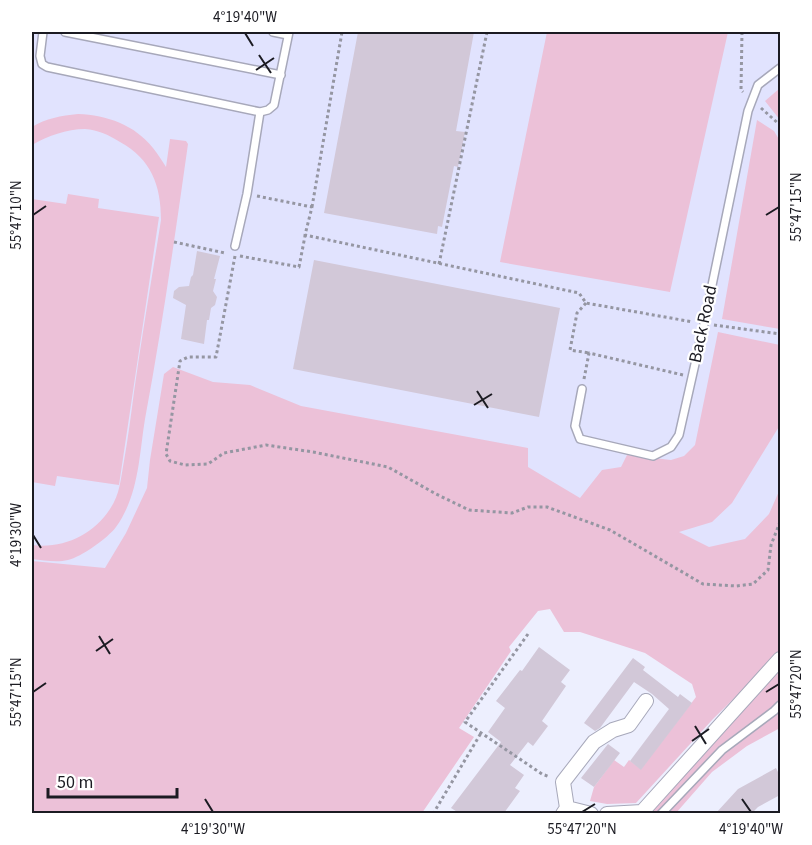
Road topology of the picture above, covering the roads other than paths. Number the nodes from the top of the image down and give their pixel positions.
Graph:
1 (43, 32) edge
2 (65, 32) edge
3 (273, 32) edge
4 (289, 33) edge
5 (780, 68) edge
6 (280, 75) junction
7 (260, 112) junction
8 (235, 251) road end
9 (582, 389) road end
10 (780, 659) edge
11 (646, 701) dead end
12 (780, 705) edge
13 (565, 811) edge
14 (591, 813) edge
15 (607, 813) edge
16 (661, 813) edge

1 - 7 lane
2 - 6 lane
3 - 4 lane
4 - 6 lane
5 - 9 lane, Back Road
6 - 7 lane
7 - 8 lane
10 - 15 street
11 - 13 street
12 - 16 lane
13 - 14 street

